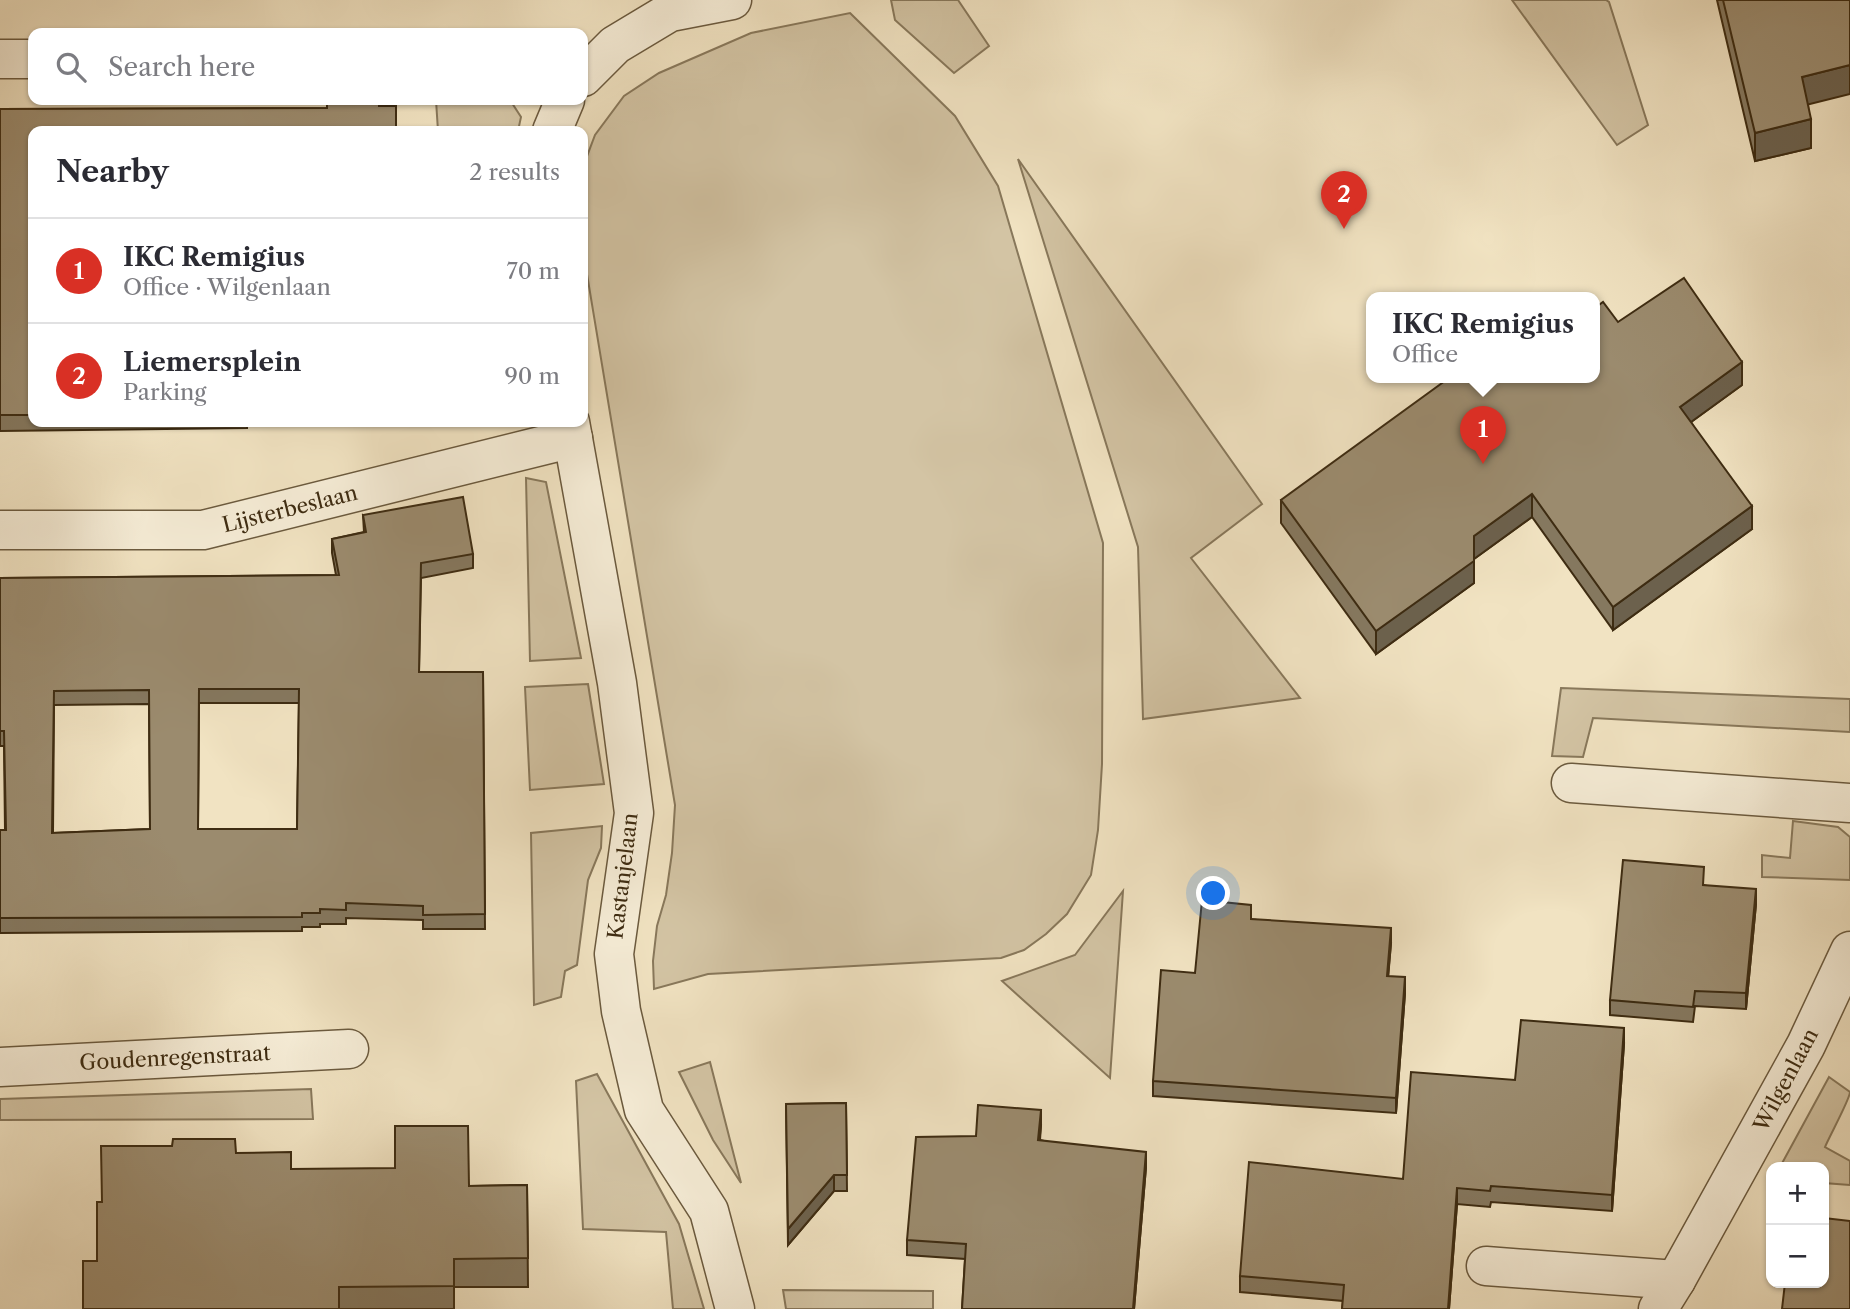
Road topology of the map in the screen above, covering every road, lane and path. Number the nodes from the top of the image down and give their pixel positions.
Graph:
1 (732, 0) edge
2 (0, 59) edge
3 (28, 59) edge
4 (588, 71) edge
5 (563, 105) edge
6 (554, 126) edge
7 (572, 430) edge
8 (0, 530) edge
9 (1571, 783) dead end
10 (1850, 803) edge
11 (1850, 951) edge
12 (349, 1049) dead end
13 (0, 1067) edge
14 (1486, 1266) dead end
15 (1667, 1295) edge
16 (735, 1309) edge

1 - 4 street
2 - 3 street
5 - 6 street
7 - 8 street, Lijsterbeslaan
7 - 16 street, Kastanjelaan
9 - 10 street
11 - 15 street, Wilgenlaan
12 - 13 street, Goudenregenstraat
14 - 15 street, Wilgenlaan

